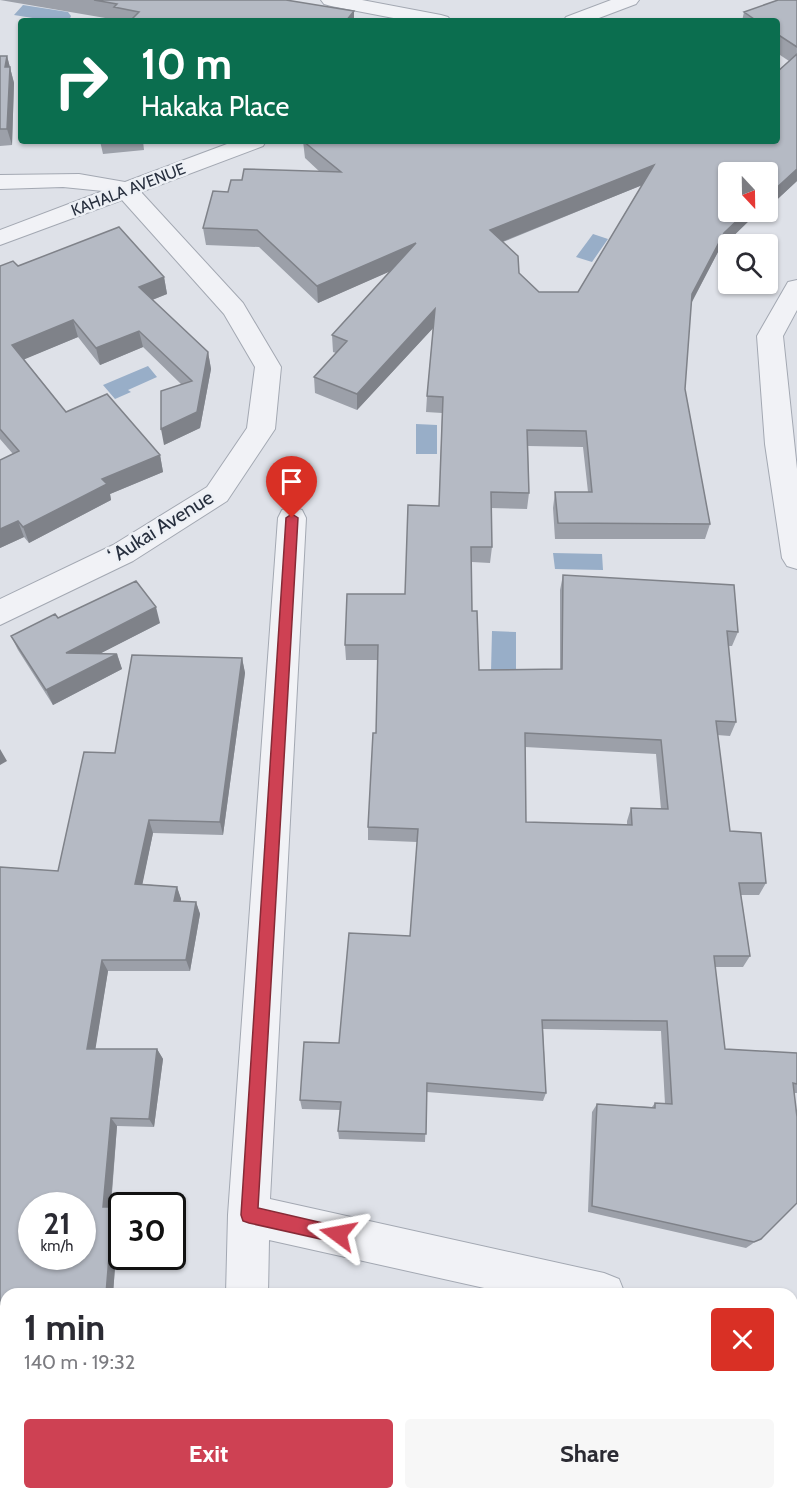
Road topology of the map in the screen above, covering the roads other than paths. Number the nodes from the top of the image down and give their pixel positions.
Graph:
1 (332, 0) edge
2 (629, 0) edge
3 (425, 18) edge
4 (581, 18) edge
5 (247, 144) edge
6 (0, 182) edge
7 (126, 190) junction
8 (0, 238) edge
9 (797, 288) edge
10 (292, 518) dead end
11 (797, 558) edge
12 (0, 613) edge
13 (249, 1215) junction
14 (247, 1288) edge
15 (577, 1288) edge

1 - 3 street
2 - 4 street
5 - 7 street, KAHALA AVENUE
6 - 7 street
7 - 8 street, KAHALA AVENUE
7 - 12 street, ʻAukai Avenue
9 - 11 street
10 - 13 street
13 - 14 street
13 - 15 street

